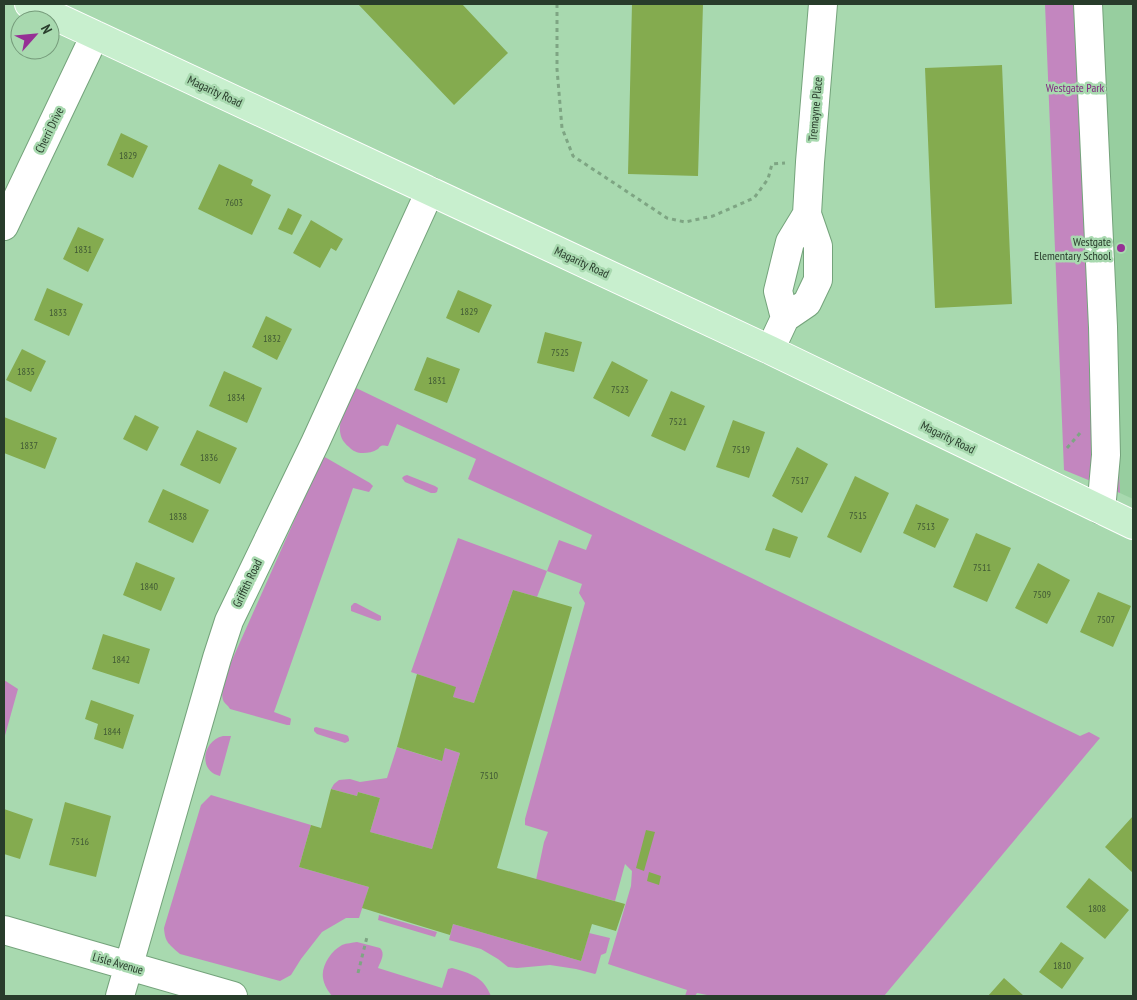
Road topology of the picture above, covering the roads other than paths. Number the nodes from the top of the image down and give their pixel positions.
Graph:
1 (30, 4) edge
2 (823, 4) edge
3 (1088, 4) edge
4 (95, 34) junction
5 (430, 191) junction
6 (807, 214) junction
7 (4, 226) edge
8 (785, 318) junction
9 (770, 350) junction
10 (1101, 510) junction
11 (1133, 526) edge
12 (4, 930) edge
13 (129, 966) junction
14 (120, 996) edge
15 (233, 996) edge

1 - 4 main road, Magarity Road
2 - 6 street, Tremayne Place
3 - 10 street
4 - 5 main road, Magarity Road
4 - 7 street, Cherri Drive
5 - 9 main road, Magarity Road
5 - 13 street, Griffith Road
6 - 8 street, Tremayne Place
6 - 8 street, Tremayne Place
8 - 9 street
9 - 10 main road, Magarity Road
10 - 11 main road, Magarity Road
12 - 13 street, Lisle Avenue
13 - 14 street, Griffith Road
13 - 15 street, Lisle Avenue

